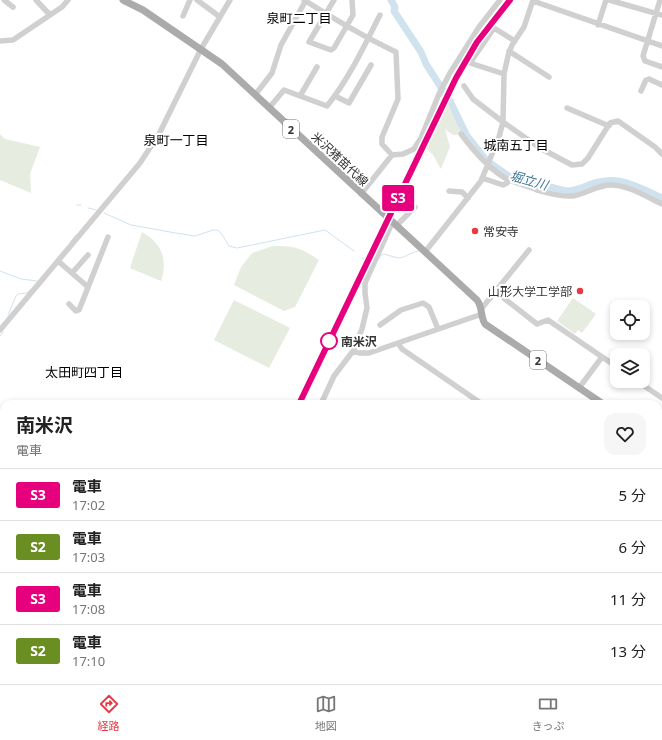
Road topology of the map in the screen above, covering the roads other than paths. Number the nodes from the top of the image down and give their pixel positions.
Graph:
1 (4, 0) edge
2 (36, 0) edge
3 (68, 0) edge
4 (123, 0) edge
5 (190, 0) edge
6 (197, 0) edge
7 (230, 0) edge
8 (305, 0) edge
9 (334, 0) edge
10 (352, 0) edge
11 (500, 0) edge
12 (533, 0) edge
13 (606, 0) edge
14 (609, 0) edge
15 (660, 0) edge
16 (13, 7) dead end
17 (326, 14) junction
18 (659, 14) edge
19 (50, 15) junction
20 (380, 15) dead end
21 (183, 16) dead end
22 (220, 17) junction
23 (598, 25) junction
24 (347, 27) junction
25 (368, 39) junction
26 (0, 41) edge
27 (515, 41) junction
28 (648, 42) junction
29 (662, 46) edge
30 (201, 48) junction
31 (509, 51) junction
32 (371, 65) dead end
33 (317, 67) dead end
34 (662, 67) edge
35 (504, 74) junction
36 (549, 77) dead end
37 (662, 85) edge
38 (464, 86) dead end
39 (641, 91) dead end
40 (255, 95) junction
41 (300, 96) junction
42 (335, 96) junction
43 (269, 108) junction
44 (567, 108) dead end
45 (503, 122) junction
46 (609, 126) junction
47 (461, 134) dead end
48 (661, 151) edge
49 (392, 154) junction
50 (488, 161) junction
51 (482, 178) junction
52 (508, 180) junction
53 (449, 191) dead end
54 (361, 194) junction
55 (468, 198) junction
56 (662, 204) edge
57 (415, 207) dead end
58 (394, 224) junction
59 (108, 237) dead end
60 (529, 250) dead end
61 (425, 252) junction
62 (88, 255) dead end
63 (58, 261) junction
64 (72, 273) junction
65 (88, 287) junction
66 (496, 292) junction
67 (69, 304) dead end
68 (482, 311) junction
69 (380, 325) dead end
70 (438, 329) junction
71 (0, 330) edge
72 (398, 343) junction
73 (352, 351) junction
74 (602, 357) junction
75 (610, 362) edge
76 (579, 388) junction
77 (647, 388) edge
78 (662, 398) edge
79 (323, 400) edge
80 (476, 400) edge
81 (596, 400) edge

1 - 16 street
2 - 19 street
3 - 19 street
4 - 30 main road, 米沢猪苗代線 / 2
5 - 21 street
6 - 22 street
7 - 22 street
8 - 17 street
8 - 40 street
9 - 17 street
10 - 24 street
11 - 49 street
12 - 23 street
12 - 27 street
13 - 23 street
14 - 18 street
15 - 18 street
17 - 24 street
17 - 24 street
18 - 28 street
19 - 26 street
20 - 25 street
22 - 30 street
23 - 28 street
24 - 25 street
25 - 42 street
25 - 49 street
27 - 31 street
27 - 35 street
28 - 29 street
28 - 34 street
30 - 40 main road, 米沢猪苗代線 / 2
30 - 63 street
31 - 35 street
31 - 36 street
32 - 42 street
33 - 41 street
35 - 45 street
37 - 39 street
38 - 45 street
40 - 43 main road, 米沢猪苗代線 / 2
41 - 42 street
41 - 43 street
43 - 54 main road, 米沢猪苗代線 / 2
44 - 46 street
45 - 46 street
45 - 50 street
46 - 48 street
47 - 50 street
49 - 54 street
50 - 51 street
50 - 52 street
51 - 52 street
51 - 55 street
52 - 56 street
53 - 55 street
54 - 58 main road, 米沢猪苗代線 / 2
55 - 61 street
57 - 58 street
58 - 61 main road, 米沢猪苗代線 / 2
58 - 73 street
59 - 65 street
60 - 66 street
61 - 68 main road, 米沢猪苗代線 / 2
62 - 64 street
63 - 64 street
63 - 71 street
64 - 65 street
65 - 67 street
66 - 68 street
66 - 74 street
68 - 70 street
68 - 76 main road, 米沢猪苗代線 / 2
69 - 70 street
70 - 72 street
72 - 73 street
72 - 80 street
73 - 79 street
74 - 75 street
74 - 76 street
76 - 81 main road, 米沢猪苗代線 / 2
77 - 78 street

